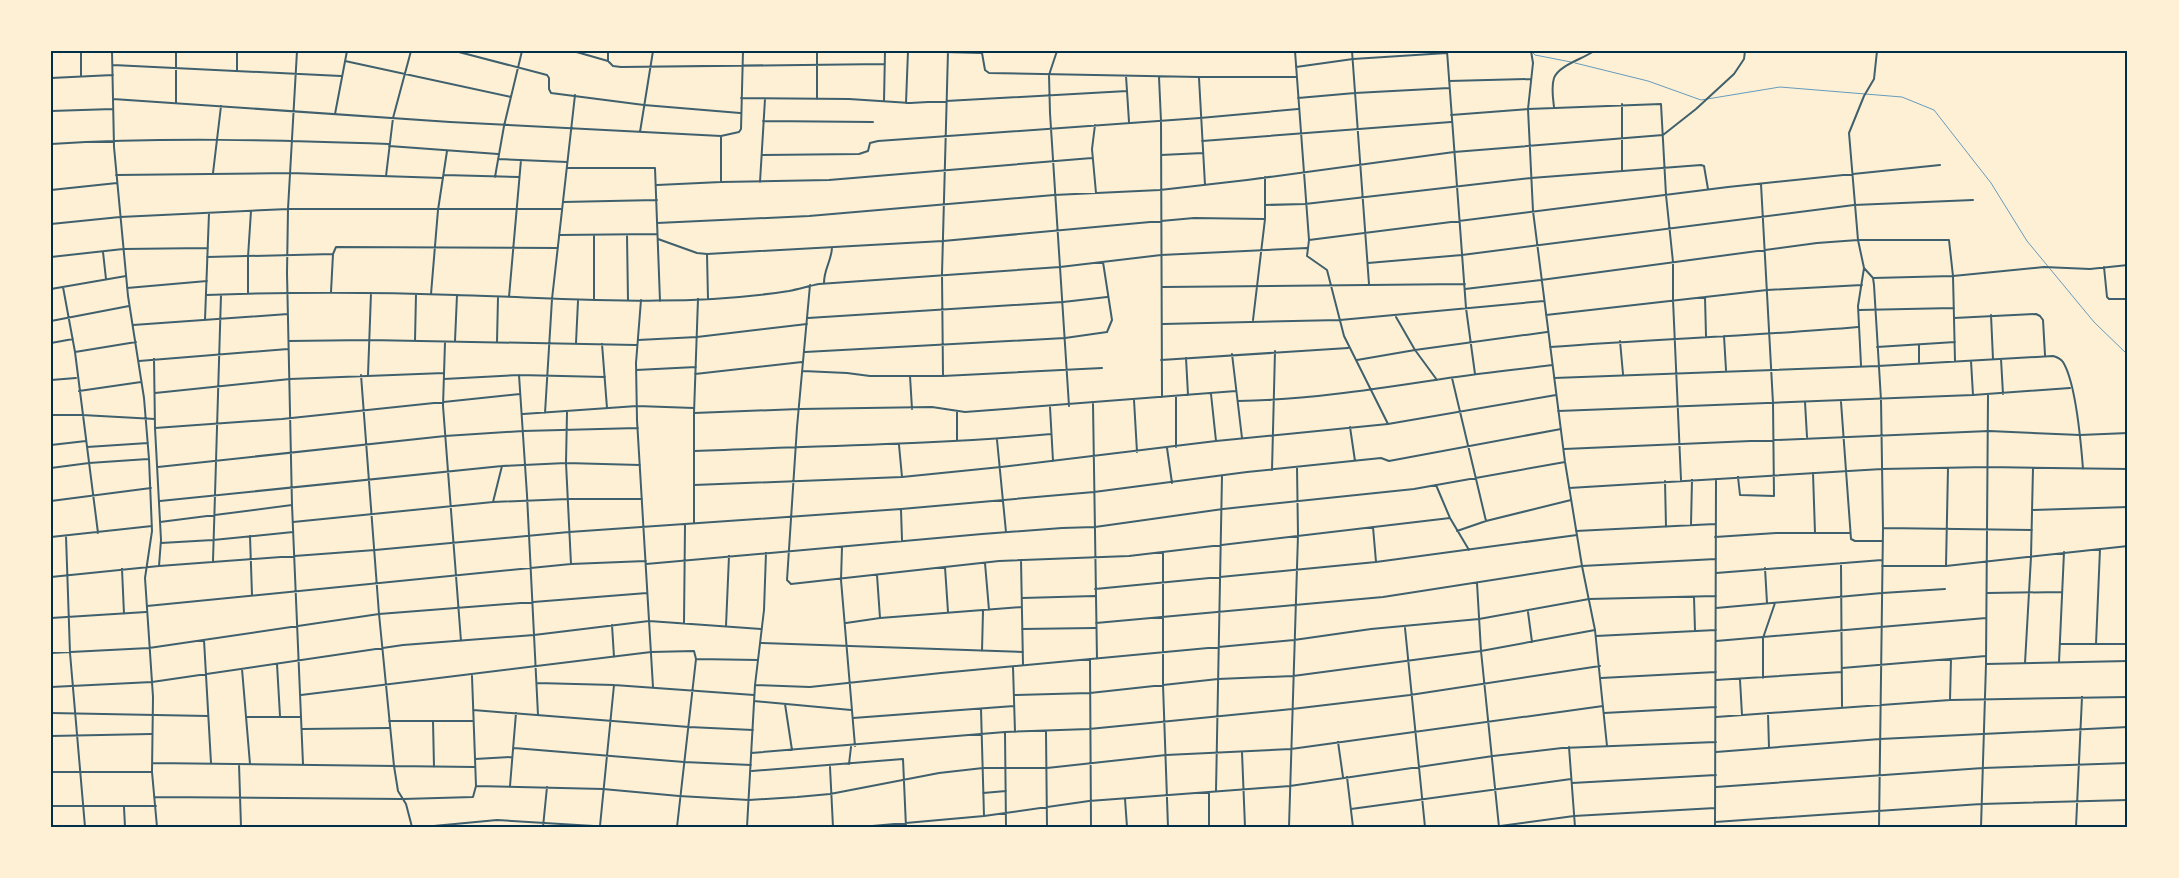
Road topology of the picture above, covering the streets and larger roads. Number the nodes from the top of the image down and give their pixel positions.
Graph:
1 (81, 51) edge
2 (112, 51) edge
3 (176, 51) edge
4 (238, 51) edge
5 (297, 51) edge
6 (347, 51) edge
7 (411, 51) edge
8 (455, 51) edge
9 (522, 51) edge
10 (573, 51) edge
11 (608, 51) edge
12 (653, 51) edge
13 (743, 51) edge
14 (817, 51) edge
15 (884, 51) edge
16 (907, 51) edge
17 (1057, 51) edge
18 (1295, 51) edge
19 (1352, 51) edge
20 (1531, 51) edge
21 (1594, 51) edge
22 (1745, 51) edge
23 (1876, 51) edge
24 (948, 52) edge
25 (982, 52) edge
26 (1447, 52) edge
27 (1353, 59) junction
28 (345, 61) junction
29 (608, 61) junction
30 (817, 64) junction
31 (885, 64) junction
32 (113, 65) junction
33 (743, 65) junction
34 (1296, 67) junction
35 (176, 68) junction
36 (518, 68) junction
37 (651, 68) junction
38 (237, 71) junction
39 (297, 73) junction
40 (404, 74) junction
41 (113, 75) junction
42 (1049, 75) junction
43 (82, 76) junction
44 (342, 76) junction
45 (1126, 76) junction
46 (1159, 77) junction
47 (1296, 77) junction
48 (51, 78) edge
49 (1199, 78) junction
50 (1531, 79) junction
51 (1449, 81) junction
52 (1449, 88) junction
53 (1127, 91) junction
54 (1356, 93) junction
55 (575, 95) junction
56 (1050, 95) junction
57 (511, 97) junction
58 (741, 98) junction
59 (1298, 98) junction
60 (113, 99) junction
61 (817, 99) junction
62 (765, 100) junction
63 (884, 100) junction
64 (946, 102) junction
65 (176, 103) junction
66 (906, 103) junction
67 (1622, 104) junction
68 (644, 105) junction
69 (221, 106) junction
70 (1554, 107) junction
71 (1528, 108) junction
72 (113, 109) junction
73 (1298, 110) junction
74 (51, 111) edge
75 (295, 111) junction
76 (335, 114) junction
77 (741, 114) junction
78 (1451, 115) junction
79 (393, 118) junction
80 (1200, 118) junction
81 (763, 121) junction
82 (1161, 121) junction
83 (873, 122) dead end
84 (1128, 122) junction
85 (1451, 122) junction
86 (1095, 125) junction
87 (504, 126) junction
88 (571, 128) junction
89 (1051, 128) junction
90 (1358, 129) junction
91 (640, 132) junction
92 (1300, 134) junction
93 (945, 135) junction
94 (1663, 135) junction
95 (722, 136) junction
96 (1622, 137) junction
97 (113, 140) junction
98 (216, 140) junction
99 (293, 141) junction
100 (1202, 141) junction
101 (51, 144) edge
102 (389, 145) junction
103 (1528, 146) junction
104 (447, 151) junction
105 (1454, 152) junction
106 (498, 154) junction
107 (1203, 154) junction
108 (762, 155) junction
109 (1161, 155) junction
110 (498, 158) junction
111 (1092, 158) junction
112 (521, 160) junction
113 (568, 162) junction
114 (1052, 162) junction
115 (1360, 164) junction
116 (1940, 165) dead end
117 (1664, 166) junction
118 (567, 168) junction
119 (1622, 170) junction
120 (944, 171) junction
121 (1303, 172) junction
122 (213, 173) junction
123 (290, 173) junction
124 (1852, 174) junction
125 (116, 175) junction
126 (386, 176) junction
127 (443, 176) junction
128 (495, 177) junction
129 (1265, 177) junction
130 (519, 178) junction
131 (1531, 178) junction
132 (721, 182) junction
133 (760, 182) junction
134 (117, 183) junction
135 (1761, 184) junction
136 (657, 185) junction
137 (1205, 185) junction
138 (1457, 187) junction
139 (51, 190) edge
140 (1160, 190) junction
141 (1708, 190) junction
142 (1096, 192) junction
143 (1054, 195) junction
144 (1666, 195) junction
145 (1363, 198) junction
146 (657, 200) junction
147 (1973, 200) dead end
148 (563, 202) junction
149 (1305, 204) junction
150 (1265, 205) junction
151 (1854, 205) junction
152 (944, 206) junction
153 (288, 209) junction
154 (515, 209) junction
155 (562, 209) junction
156 (251, 210) junction
157 (438, 210) junction
158 (1533, 211) junction
159 (208, 213) junction
160 (1762, 216) junction
161 (120, 217) junction
162 (1265, 219) junction
163 (1459, 220) junction
164 (1160, 221) junction
165 (657, 223) junction
166 (51, 224) edge
167 (1670, 227) junction
168 (1366, 231) junction
169 (1056, 232) junction
170 (627, 234) junction
171 (658, 234) junction
172 (559, 235) junction
173 (594, 235) junction
174 (658, 239) junction
175 (1309, 240) junction
176 (1858, 240) junction
177 (943, 241) junction
178 (1537, 244) junction
179 (435, 246) junction
180 (208, 248) junction
181 (512, 248) junction
182 (558, 248) junction
183 (832, 248) junction
184 (1307, 248) junction
185 (1262, 249) junction
186 (124, 250) junction
187 (1765, 250) junction
188 (104, 252) junction
189 (333, 254) junction
190 (707, 254) junction
191 (287, 255) junction
192 (1161, 255) junction
193 (1462, 255) junction
194 (51, 257) edge
195 (208, 257) junction
196 (248, 257) junction
197 (1103, 261) junction
198 (1673, 262) junction
199 (1368, 263) junction
200 (2128, 265) edge
201 (1060, 267) junction
202 (2104, 267) junction
203 (1864, 268) junction
204 (942, 274) junction
205 (126, 276) junction
206 (1953, 276) junction
207 (1873, 278) junction
208 (106, 279) junction
209 (1541, 280) junction
210 (206, 281) junction
211 (824, 283) junction
212 (1369, 284) junction
213 (1465, 284) junction
214 (1257, 285) junction
215 (1332, 285) junction
216 (1862, 285) junction
217 (810, 286) junction
218 (63, 287) junction
219 (1162, 287) junction
220 (127, 288) junction
221 (51, 289) edge
222 (1465, 289) junction
223 (1767, 290) junction
224 (288, 292) junction
225 (331, 292) junction
226 (371, 292) junction
227 (248, 293) junction
228 (221, 294) junction
229 (416, 294) junction
230 (431, 294) junction
231 (206, 295) junction
232 (457, 295) junction
233 (498, 296) junction
234 (509, 297) junction
235 (1107, 297) junction
236 (1704, 297) junction
237 (552, 299) junction
238 (698, 299) junction
239 (708, 299) junction
240 (2128, 299) edge
241 (578, 300) junction
242 (594, 300) junction
243 (628, 300) junction
244 (640, 300) junction
245 (1673, 300) junction
246 (660, 301) junction
247 (1544, 301) junction
248 (1063, 302) junction
249 (130, 306) junction
250 (1466, 308) junction
251 (1954, 308) junction
252 (1875, 309) junction
253 (943, 310) junction
254 (1858, 310) junction
255 (288, 314) junction
256 (1546, 315) junction
257 (1396, 316) junction
258 (1991, 316) junction
259 (69, 318) junction
260 (808, 318) junction
261 (1954, 318) junction
262 (220, 319) junction
263 (206, 320) junction
264 (1253, 320) junction
265 (1340, 320) junction
266 (51, 322) edge
267 (807, 324) junction
268 (1162, 324) junction
269 (133, 325) junction
270 (1858, 327) junction
271 (1548, 332) junction
272 (1769, 335) junction
273 (1706, 336) junction
274 (1724, 336) junction
275 (697, 337) junction
276 (1065, 338) junction
277 (1675, 338) junction
278 (73, 339) junction
279 (369, 340) junction
280 (638, 340) junction
281 (289, 341) junction
282 (415, 341) junction
283 (446, 341) junction
284 (455, 341) junction
285 (136, 342) junction
286 (497, 342) junction
287 (1470, 342) junction
288 (1620, 342) junction
289 (1955, 342) junction
290 (51, 343) edge
291 (549, 343) junction
292 (576, 343) junction
293 (602, 344) junction
294 (1919, 344) junction
295 (637, 345) junction
296 (943, 345) junction
297 (1550, 347) junction
298 (1877, 347) junction
299 (1349, 348) junction
300 (289, 349) junction
301 (1415, 350) junction
302 (1276, 351) junction
303 (75, 352) junction
304 (805, 352) junction
305 (218, 354) junction
306 (1232, 354) junction
307 (2045, 355) junction
308 (1186, 358) junction
309 (154, 359) junction
310 (2002, 359) junction
311 (1161, 360) junction
312 (1357, 360) junction
313 (1993, 360) junction
314 (139, 361) junction
315 (1955, 361) junction
316 (1972, 361) junction
317 (804, 362) junction
318 (1920, 363) junction
319 (1552, 366) junction
320 (1861, 366) junction
321 (1878, 366) junction
322 (696, 367) junction
323 (1102, 368) dead end
324 (1771, 368) junction
325 (636, 370) junction
326 (1726, 370) junction
327 (803, 371) junction
328 (1067, 371) junction
329 (444, 373) junction
330 (1676, 373) junction
331 (695, 374) junction
332 (1475, 374) junction
333 (361, 375) junction
334 (368, 375) junction
335 (519, 375) junction
336 (1623, 375) junction
337 (546, 376) junction
338 (910, 376) junction
339 (943, 376) junction
340 (605, 377) junction
341 (77, 378) junction
342 (1452, 378) junction
343 (1554, 378) junction
344 (290, 379) junction
345 (444, 379) junction
346 (51, 380) edge
347 (1436, 380) junction
348 (142, 382) junction
349 (217, 387) junction
350 (2071, 388) junction
351 (1372, 390) junction
352 (79, 391) junction
353 (1236, 392) junction
354 (155, 393) junction
355 (1211, 393) junction
356 (520, 394) junction
357 (2003, 394) junction
358 (1188, 395) junction
359 (1556, 395) junction
360 (1988, 395) junction
361 (1176, 396) junction
362 (1973, 396) junction
363 (1162, 397) junction
364 (1134, 400) junction
365 (1880, 400) junction
366 (1238, 401) junction
367 (1274, 401) junction
368 (1841, 401) junction
369 (442, 402) junction
370 (1805, 402) junction
371 (1773, 403) junction
372 (1093, 404) junction
373 (637, 406) junction
374 (1069, 406) junction
375 (1050, 407) junction
376 (1678, 407) junction
377 (607, 408) junction
378 (694, 408) junction
379 (799, 409) junction
380 (912, 409) junction
381 (363, 411) junction
382 (567, 411) junction
383 (957, 411) junction
384 (1558, 411) junction
385 (1459, 412) junction
386 (545, 413) junction
387 (694, 413) junction
388 (522, 414) junction
389 (51, 415) edge
390 (82, 415) junction
391 (290, 418) junction
392 (146, 419) junction
393 (155, 420) junction
394 (216, 423) junction
395 (1388, 424) junction
396 (1350, 427) junction
397 (155, 428) junction
398 (638, 428) junction
399 (1561, 429) junction
400 (567, 430) junction
401 (524, 431) junction
402 (1989, 431) junction
403 (2127, 433) edge
404 (1051, 434) junction
405 (1882, 434) junction
406 (2080, 435) junction
407 (445, 436) junction
408 (1272, 436) junction
409 (1843, 436) junction
410 (1807, 437) junction
411 (1242, 438) junction
412 (1774, 438) junction
413 (997, 439) junction
414 (86, 441) junction
415 (957, 441) junction
416 (1216, 441) junction
417 (148, 443) junction
418 (1680, 443) junction
419 (365, 444) junction
420 (899, 444) junction
421 (51, 445) edge
422 (1468, 445) junction
423 (87, 447) junction
424 (796, 447) junction
425 (1176, 447) junction
426 (1167, 448) junction
427 (1564, 449) junction
428 (694, 450) junction
429 (291, 452) junction
430 (1137, 452) junction
431 (1093, 456) junction
432 (149, 459) junction
433 (215, 460) junction
434 (1053, 461) junction
435 (1355, 461) junction
436 (1565, 462) junction
437 (89, 463) junction
438 (566, 463) junction
439 (525, 464) junction
440 (640, 465) junction
441 (502, 466) junction
442 (158, 467) junction
443 (1001, 467) junction
444 (1297, 467) junction
445 (1948, 467) junction
446 (1988, 467) junction
447 (2128, 467) edge
448 (51, 468) edge
449 (2033, 468) junction
450 (2083, 468) junction
451 (1882, 469) junction
452 (1272, 470) junction
453 (1846, 470) junction
454 (448, 471) junction
455 (1813, 472) junction
456 (1222, 475) junction
457 (1775, 475) junction
458 (902, 477) junction
459 (1738, 477) junction
460 (1476, 478) junction
461 (150, 479) junction
462 (1716, 479) junction
463 (159, 480) junction
464 (368, 480) junction
465 (1681, 480) junction
466 (1692, 480) junction
467 (794, 481) junction
468 (1666, 481) junction
469 (1172, 483) junction
470 (694, 485) junction
471 (1436, 485) junction
472 (292, 487) junction
473 (151, 488) junction
474 (1569, 488) junction
475 (1094, 492) junction
476 (214, 495) junction
477 (93, 496) junction
478 (568, 499) junction
479 (642, 499) junction
480 (527, 500) junction
481 (1002, 500) junction
482 (1571, 500) junction
483 (51, 501) edge
484 (160, 501) junction
485 (1298, 501) junction
486 (492, 502) junction
487 (292, 505) junction
488 (451, 506) junction
489 (2128, 507) edge
490 (901, 509) junction
491 (1223, 509) junction
492 (2032, 510) junction
493 (371, 514) junction
494 (214, 516) junction
495 (792, 518) junction
496 (1450, 518) junction
497 (1486, 521) junction
498 (160, 522) junction
499 (293, 522) junction
500 (694, 523) junction
501 (686, 524) junction
502 (1715, 524) junction
503 (1691, 525) junction
504 (152, 526) junction
505 (1373, 526) junction
506 (1666, 526) junction
507 (644, 527) junction
508 (1095, 528) junction
509 (1882, 528) junction
510 (1947, 528) junction
511 (1987, 529) junction
512 (2032, 530) junction
513 (1457, 531) junction
514 (293, 532) junction
515 (569, 532) junction
516 (1006, 532) junction
517 (98, 533) junction
518 (1576, 533) junction
519 (1815, 533) junction
520 (1850, 533) junction
521 (1298, 535) junction
522 (66, 536) junction
523 (250, 536) junction
524 (529, 536) junction
525 (1716, 537) junction
526 (51, 538) edge
527 (213, 540) junction
528 (902, 540) junction
529 (1882, 541) junction
530 (161, 543) junction
531 (454, 543) junction
532 (1222, 543) junction
533 (2128, 546) edge
534 (842, 547) junction
535 (2100, 549) junction
536 (375, 550) junction
537 (790, 550) junction
538 (1468, 550) junction
539 (1163, 551) junction
540 (766, 552) junction
541 (2064, 552) junction
542 (294, 556) junction
543 (729, 556) junction
544 (2031, 556) junction
545 (251, 558) junction
546 (1094, 558) junction
547 (686, 559) junction
548 (1716, 559) junction
549 (1021, 560) junction
550 (1882, 560) junction
551 (212, 561) junction
552 (646, 562) junction
553 (1376, 562) junction
554 (1841, 562) junction
555 (1987, 562) junction
556 (985, 563) junction
557 (571, 564) junction
558 (159, 566) junction
559 (1582, 566) junction
560 (1882, 566) junction
561 (1946, 566) junction
562 (147, 567) junction
563 (944, 567) junction
564 (1765, 568) junction
565 (122, 569) junction
566 (531, 569) junction
567 (1296, 569) junction
568 (1716, 573) junction
569 (67, 575) junction
570 (877, 575) junction
571 (51, 577) edge
572 (456, 577) junction
573 (1222, 577) junction
574 (841, 580) junction
575 (1162, 582) junction
576 (1477, 583) junction
577 (377, 584) junction
578 (1094, 589) junction
579 (1945, 589) dead end
580 (296, 591) junction
581 (1882, 592) junction
582 (2028, 592) junction
583 (2062, 592) junction
584 (647, 593) junction
585 (1986, 593) junction
586 (252, 595) junction
587 (1095, 596) junction
588 (1716, 596) junction
589 (1841, 596) junction
590 (1694, 597) junction
591 (1022, 598) junction
592 (1589, 599) junction
593 (533, 601) junction
594 (1775, 603) junction
595 (1294, 604) junction
596 (1767, 604) junction
597 (147, 606) junction
598 (1022, 606) junction
599 (458, 608) junction
600 (1716, 608) junction
601 (983, 610) junction
602 (990, 610) junction
603 (1221, 611) junction
604 (1528, 611) junction
605 (147, 612) junction
606 (948, 612) junction
607 (124, 614) junction
608 (379, 614) junction
609 (1162, 616) junction
610 (68, 617) junction
611 (51, 618) edge
612 (880, 618) junction
613 (1986, 618) junction
614 (1479, 619) junction
615 (649, 621) junction
616 (684, 623) junction
617 (846, 623) junction
618 (1096, 623) junction
619 (612, 625) junction
620 (726, 626) junction
621 (297, 627) junction
622 (1405, 627) junction
623 (1096, 628) junction
624 (1882, 628) junction
625 (761, 629) junction
626 (1022, 629) junction
627 (1595, 630) junction
628 (1716, 630) junction
629 (1695, 631) junction
630 (1841, 632) junction
631 (534, 635) junction
632 (1596, 636) junction
633 (1763, 638) junction
634 (204, 640) junction
635 (1294, 640) junction
636 (461, 641) junction
637 (1716, 641) junction
638 (1532, 642) junction
639 (760, 643) junction
640 (2060, 644) junction
641 (2096, 644) junction
642 (2128, 644) edge
643 (1219, 645) junction
644 (848, 647) junction
645 (149, 648) junction
646 (382, 648) junction
647 (982, 651) junction
648 (1481, 651) junction
649 (70, 652) junction
650 (651, 652) junction
651 (1023, 652) junction
652 (1162, 652) junction
653 (51, 653) edge
654 (1986, 656) junction
655 (614, 657) junction
656 (1096, 658) junction
657 (696, 659) junction
658 (1090, 659) junction
659 (1951, 659) junction
660 (299, 660) junction
661 (759, 660) junction
662 (1407, 661) junction
663 (2059, 662) junction
664 (2128, 662) edge
665 (2025, 663) junction
666 (277, 664) junction
667 (1986, 664) junction
668 (1022, 665) junction
669 (1881, 665) junction
670 (1013, 666) junction
671 (1600, 666) junction
672 (536, 667) junction
673 (1842, 668) junction
674 (242, 669) junction
675 (1716, 672) junction
676 (1842, 672) junction
677 (206, 674) junction
678 (472, 675) junction
679 (1293, 676) junction
680 (1601, 678) junction
681 (1763, 678) junction
682 (1218, 679) junction
683 (1740, 679) junction
684 (1716, 680) junction
685 (152, 682) junction
686 (537, 683) junction
687 (850, 683) junction
688 (1485, 684) junction
689 (386, 685) junction
690 (614, 685) junction
691 (755, 685) junction
692 (1163, 685) junction
693 (51, 687) edge
694 (73, 687) junction
695 (652, 688) junction
696 (692, 690) junction
697 (1090, 692) junction
698 (301, 695) junction
699 (754, 695) junction
700 (1015, 695) junction
701 (1410, 695) junction
702 (2082, 696) junction
703 (2128, 697) edge
704 (1984, 699) junction
705 (754, 700) junction
706 (1950, 700) junction
707 (786, 704) junction
708 (1880, 704) junction
709 (1014, 706) junction
710 (1603, 706) junction
711 (1842, 706) junction
712 (1716, 707) junction
713 (981, 709) junction
714 (1292, 709) junction
715 (472, 710) junction
716 (852, 710) junction
717 (1604, 712) junction
718 (51, 713) edge
719 (516, 713) junction
720 (1768, 713) junction
721 (76, 714) junction
722 (152, 714) junction
723 (538, 714) junction
724 (1217, 715) junction
725 (1742, 715) junction
726 (208, 716) junction
727 (280, 716) junction
728 (247, 717) junction
729 (301, 717) junction
730 (1716, 717) junction
731 (853, 718) junction
732 (610, 720) junction
733 (1164, 720) junction
734 (433, 721) junction
735 (473, 721) junction
736 (1490, 721) junction
737 (389, 722) junction
738 (689, 727) junction
739 (390, 728) junction
740 (1089, 728) junction
741 (2128, 728) edge
742 (302, 729) junction
743 (2082, 729) junction
744 (753, 730) junction
745 (1046, 731) junction
746 (1005, 732) junction
747 (1015, 732) junction
748 (1414, 732) junction
749 (152, 734) junction
750 (982, 734) junction
751 (1983, 734) junction
752 (51, 736) edge
753 (78, 736) junction
754 (1880, 739) junction
755 (1338, 742) junction
756 (1716, 742) junction
757 (851, 746) junction
758 (856, 746) junction
759 (1607, 746) junction
760 (1569, 747) junction
761 (514, 748) junction
762 (1769, 748) junction
763 (1291, 749) junction
764 (792, 750) junction
765 (1242, 751) junction
766 (1216, 752) junction
767 (1716, 752) junction
768 (751, 753) junction
769 (606, 755) junction
770 (1166, 755) junction
771 (1493, 756) junction
772 (513, 757) junction
773 (474, 759) junction
774 (684, 762) junction
775 (2128, 762) edge
776 (152, 763) junction
777 (211, 763) junction
778 (2080, 763) junction
779 (239, 764) junction
780 (250, 764) junction
781 (303, 764) junction
782 (849, 764) junction
783 (1089, 764) junction
784 (751, 765) junction
785 (394, 766) junction
786 (434, 766) junction
787 (830, 766) junction
788 (475, 767) junction
789 (1005, 767) junction
790 (1418, 767) junction
791 (983, 768) junction
792 (1047, 768) junction
793 (1983, 768) junction
794 (750, 771) junction
795 (51, 772) edge
796 (81, 772) junction
797 (152, 772) junction
798 (1716, 775) junction
799 (1880, 775) junction
800 (1343, 777) junction
801 (1347, 777) junction
802 (1572, 779) junction
803 (904, 782) junction
804 (1572, 783) junction
805 (476, 786) junction
806 (510, 786) junction
807 (547, 786) junction
808 (1290, 786) junction
809 (1716, 787) junction
810 (603, 789) junction
811 (1244, 790) junction
812 (1496, 790) junction
813 (1006, 791) junction
814 (1209, 791) junction
815 (1216, 791) junction
816 (983, 793) junction
817 (830, 794) junction
818 (680, 796) junction
819 (1167, 796) junction
820 (154, 797) junction
821 (239, 797) junction
822 (1125, 798) junction
823 (403, 799) junction
824 (749, 800) junction
825 (2128, 800) edge
826 (1089, 801) junction
827 (1422, 801) junction
828 (2078, 801) junction
829 (1981, 804) junction
830 (51, 806) edge
831 (84, 806) junction
832 (156, 806) junction
833 (124, 807) junction
834 (1047, 808) junction
835 (1715, 808) junction
836 (1351, 809) junction
837 (1880, 810) junction
838 (1006, 814) junction
839 (984, 816) junction
840 (1574, 816) junction
841 (544, 822) junction
842 (1715, 822) junction
843 (906, 823) junction
844 (600, 826) edge
845 (1500, 826) edge
846 (85, 827) edge
847 (125, 827) edge
848 (157, 827) edge
849 (241, 827) edge
850 (412, 827) edge
851 (423, 827) edge
852 (543, 827) edge
853 (610, 827) edge
854 (676, 827) edge
855 (747, 827) edge
856 (833, 827) edge
857 (861, 827) edge
858 (906, 827) edge
859 (1006, 827) edge
860 (1047, 827) edge
861 (1091, 827) edge
862 (1127, 827) edge
863 (1168, 827) edge
864 (1209, 827) edge
865 (1245, 827) edge
866 (1289, 827) edge
867 (1353, 827) edge
868 (1425, 827) edge
869 (1493, 827) edge
870 (1575, 827) edge
871 (1715, 827) edge
872 (1879, 827) edge
873 (1981, 827) edge
874 (2076, 827) edge

1 - 43 street
2 - 32 street
3 - 35 street
4 - 38 street
5 - 39 street
6 - 28 street
7 - 40 street
8 - 36 street
9 - 36 street
10 - 29 street
11 - 29 street
12 - 37 street
13 - 33 street
14 - 30 street
15 - 31 street
16 - 24 street
16 - 66 street
17 - 42 street
18 - 34 street
19 - 27 street
20 - 50 street
21 - 70 street
22 - 94 street
23 - 124 street
24 - 25 street
24 - 64 street
25 - 42 street
26 - 27 street
26 - 51 street
27 - 34 street
27 - 54 street
28 - 40 street
28 - 44 street
29 - 37 street
30 - 31 street
30 - 33 street
30 - 61 street
31 - 63 street
32 - 35 street
32 - 41 street
33 - 37 street
33 - 58 street
34 - 47 street
35 - 38 street
35 - 65 street
36 - 55 street
36 - 57 street
37 - 68 street
38 - 39 street
39 - 44 street
39 - 75 street
40 - 57 street
40 - 79 street
41 - 43 street
41 - 60 street
42 - 45 street
42 - 56 street
43 - 48 street
44 - 76 street
45 - 46 street
45 - 53 street
46 - 49 street
46 - 82 street
47 - 49 street
47 - 59 street
49 - 80 street
50 - 51 street
50 - 71 street
51 - 52 street
52 - 54 street
52 - 78 street
53 - 56 street
53 - 84 street
54 - 59 street
54 - 90 street
55 - 68 street
55 - 88 street
56 - 64 street
56 - 89 street
57 - 87 street
58 - 62 street
58 - 77 street
59 - 73 street
60 - 65 street
60 - 72 street
61 - 62 street
61 - 63 street
62 - 81 street
63 - 66 street
64 - 66 street
64 - 93 street
65 - 69 street
67 - 70 street
67 - 94 street
67 - 96 street
68 - 77 street
68 - 91 street
69 - 75 street
69 - 98 street
70 - 71 street
71 - 78 street
71 - 103 street
72 - 74 street
72 - 97 street
73 - 80 street
73 - 92 street
75 - 76 street
75 - 99 street
76 - 79 street
77 - 95 street
78 - 85 street
79 - 87 street
79 - 102 street
80 - 82 street
80 - 100 street
81 - 83 street
81 - 108 street
82 - 84 street
82 - 109 street
84 - 86 street
85 - 90 street
85 - 105 street
86 - 89 street
86 - 111 street
87 - 88 street
87 - 106 street
88 - 91 street
88 - 113 street
89 - 93 street
89 - 114 street
90 - 92 street
90 - 115 street
91 - 95 street
92 - 100 street
92 - 121 street
93 - 108 street
93 - 120 street
94 - 96 street
94 - 117 street
95 - 132 street
96 - 103 street
96 - 119 street
97 - 98 street
97 - 101 street
97 - 125 street
98 - 99 street
98 - 122 street
99 - 102 street
99 - 123 street
100 - 107 street
102 - 104 street
102 - 126 street
103 - 105 street
103 - 131 street
104 - 106 street
104 - 127 street
105 - 115 street
105 - 138 street
106 - 110 street
107 - 109 street
107 - 137 street
108 - 133 street
109 - 140 street
110 - 112 street
110 - 128 street
111 - 114 street
111 - 142 street
112 - 113 street
112 - 130 street
113 - 118 street
114 - 120 street
114 - 143 street
115 - 121 street
115 - 145 street
116 - 124 street
117 - 119 street
117 - 141 street
117 - 144 street
118 - 136 street
118 - 148 street
119 - 131 street
120 - 133 street
120 - 152 street
121 - 129 street
121 - 149 street
122 - 123 street
122 - 125 street
123 - 126 street
123 - 153 street
124 - 135 street
124 - 151 street
125 - 134 street
126 - 127 street
127 - 128 street
127 - 157 street
128 - 130 street
129 - 137 street
129 - 150 street
130 - 154 street
131 - 138 street
131 - 158 street
132 - 133 street
132 - 136 street
134 - 139 street
134 - 161 street
135 - 141 street
135 - 160 street
136 - 146 street
137 - 140 street
138 - 145 street
138 - 163 street
140 - 142 street
140 - 164 street
141 - 144 street
142 - 143 street
143 - 152 street
143 - 169 street
144 - 158 street
144 - 167 street
145 - 149 street
145 - 168 street
146 - 148 street
146 - 165 street
147 - 151 street
148 - 155 street
149 - 150 street
149 - 175 street
150 - 162 street
151 - 160 street
151 - 176 street
152 - 165 street
152 - 177 street
153 - 156 street
153 - 157 street
153 - 191 street
154 - 155 street
154 - 157 street
154 - 181 street
155 - 172 street
156 - 159 street
156 - 196 street
157 - 179 street
158 - 163 street
158 - 178 street
159 - 161 street
159 - 180 street
160 - 167 street
160 - 187 street
161 - 166 street
161 - 186 street
162 - 164 street
162 - 185 street
163 - 168 street
163 - 193 street
164 - 169 street
164 - 192 street
165 - 171 street
167 - 178 street
167 - 198 street
168 - 175 street
168 - 199 street
169 - 177 street
169 - 201 street
170 - 171 street
170 - 173 street
170 - 243 street
171 - 174 street
172 - 173 street
172 - 182 street
173 - 242 street
174 - 190 street
174 - 246 street
175 - 184 street
176 - 187 street
176 - 203 street
176 - 206 street
177 - 183 street
177 - 204 street
178 - 193 street
178 - 209 street
179 - 181 street
179 - 189 street
179 - 230 street
180 - 186 street
180 - 195 street
181 - 182 street
181 - 234 street
182 - 237 street
183 - 190 street
183 - 211 street
184 - 185 street
184 - 215 street
185 - 192 street
185 - 214 street
186 - 188 street
186 - 205 street
187 - 198 street
187 - 223 street
188 - 194 street
188 - 208 street
189 - 191 street
189 - 225 street
190 - 239 street
191 - 196 street
191 - 224 street
192 - 197 street
192 - 219 street
193 - 199 street
193 - 213 street
195 - 196 street
195 - 210 street
196 - 227 street
197 - 201 street
197 - 235 street
198 - 209 street
198 - 245 street
199 - 212 street
200 - 202 street
201 - 204 street
201 - 248 street
202 - 206 street
202 - 240 street
203 - 207 street
203 - 216 street
204 - 211 street
204 - 253 street
205 - 208 street
205 - 220 street
206 - 207 street
206 - 251 street
207 - 252 street
208 - 218 street
209 - 222 street
209 - 247 street
210 - 220 street
210 - 231 street
211 - 217 street
212 - 213 street
212 - 215 street
213 - 222 street
214 - 215 street
214 - 219 street
214 - 264 street
215 - 265 street
216 - 223 street
216 - 254 street
217 - 239 street
217 - 260 street
218 - 221 street
218 - 259 street
219 - 268 street
220 - 249 street
222 - 250 street
223 - 236 street
223 - 272 street
224 - 225 street
224 - 227 street
224 - 255 street
225 - 226 street
226 - 229 street
226 - 279 street
227 - 228 street
228 - 231 street
228 - 262 street
229 - 230 street
229 - 282 street
230 - 232 street
231 - 263 street
232 - 233 street
232 - 284 street
233 - 234 street
233 - 286 street
234 - 237 street
235 - 248 street
235 - 276 street
236 - 245 street
236 - 273 street
237 - 241 street
237 - 291 street
238 - 239 street
238 - 246 street
238 - 275 street
241 - 242 street
241 - 292 street
242 - 243 street
243 - 244 street
244 - 246 street
244 - 280 street
245 - 256 street
245 - 277 street
247 - 250 street
247 - 256 street
248 - 253 street
248 - 276 street
249 - 259 street
249 - 269 street
250 - 257 street
250 - 287 street
251 - 252 street
251 - 261 street
252 - 254 street
252 - 298 street
253 - 260 street
253 - 296 street
254 - 270 street
255 - 262 street
255 - 281 street
256 - 271 street
257 - 265 street
257 - 301 street
258 - 261 street
258 - 307 street
258 - 313 street
259 - 266 street
259 - 278 street
260 - 267 street
261 - 289 street
262 - 263 street
262 - 305 street
263 - 269 street
264 - 265 street
264 - 268 street
265 - 299 street
267 - 275 street
267 - 304 street
268 - 311 street
269 - 285 street
270 - 272 street
270 - 320 street
271 - 287 street
271 - 297 street
272 - 274 street
272 - 324 street
273 - 274 street
273 - 277 street
274 - 326 street
275 - 280 street
275 - 322 street
276 - 296 street
276 - 328 street
277 - 288 street
277 - 330 street
278 - 290 street
278 - 303 street
279 - 281 street
279 - 282 street
279 - 334 street
280 - 295 street
281 - 300 street
282 - 283 street
283 - 284 street
283 - 329 street
284 - 286 street
285 - 303 street
285 - 314 street
286 - 291 street
287 - 301 street
287 - 332 street
288 - 297 street
288 - 336 street
289 - 294 street
289 - 315 street
291 - 292 street
291 - 337 street
292 - 293 street
293 - 295 street
293 - 340 street
294 - 298 street
294 - 318 street
295 - 325 street
296 - 304 street
296 - 339 street
297 - 319 street
298 - 321 street
299 - 302 street
299 - 312 street
300 - 305 street
300 - 344 street
301 - 312 street
301 - 347 street
302 - 306 street
302 - 367 street
303 - 341 street
304 - 317 street
305 - 309 street
305 - 349 street
306 - 308 street
306 - 353 street
307 - 310 street
307 - 350 street
308 - 311 street
308 - 358 street
309 - 314 street
309 - 354 street
310 - 313 street
310 - 357 street
311 - 363 street
312 - 351 street
313 - 316 street
314 - 348 street
315 - 316 street
315 - 318 street
316 - 362 street
317 - 327 street
317 - 331 street
318 - 321 street
319 - 332 street
319 - 343 street
320 - 321 street
320 - 324 street
321 - 365 street
322 - 325 street
322 - 331 street
323 - 328 street
324 - 326 street
324 - 371 street
325 - 373 street
326 - 330 street
327 - 338 street
327 - 379 street
328 - 339 street
328 - 374 street
329 - 334 street
329 - 345 street
330 - 336 street
330 - 376 street
331 - 378 street
332 - 342 street
333 - 334 street
333 - 344 street
333 - 381 street
335 - 337 street
335 - 345 street
335 - 356 street
336 - 343 street
337 - 340 street
337 - 386 street
338 - 339 street
338 - 380 street
340 - 377 street
341 - 346 street
341 - 352 street
342 - 347 street
342 - 385 street
343 - 359 street
344 - 349 street
344 - 391 street
345 - 369 street
347 - 351 street
348 - 352 street
348 - 392 street
349 - 354 street
349 - 394 street
350 - 357 street
350 - 406 street
351 - 367 street
351 - 395 street
352 - 390 street
353 - 355 street
353 - 366 street
354 - 393 street
355 - 358 street
355 - 416 street
356 - 369 street
356 - 388 street
357 - 360 street
358 - 361 street
359 - 384 street
359 - 385 street
360 - 362 street
360 - 402 street
361 - 363 street
361 - 425 street
362 - 365 street
363 - 364 street
364 - 372 street
364 - 430 street
365 - 368 street
365 - 405 street
366 - 367 street
366 - 411 street
367 - 408 street
368 - 370 street
368 - 409 street
369 - 381 street
369 - 407 street
370 - 371 street
370 - 410 street
371 - 376 street
371 - 412 street
372 - 374 street
372 - 431 street
373 - 377 street
373 - 378 street
373 - 398 street
374 - 375 street
375 - 383 street
375 - 404 street
376 - 384 street
376 - 418 street
377 - 382 street
378 - 387 street
379 - 380 street
379 - 387 street
379 - 424 street
380 - 383 street
381 - 391 street
381 - 419 street
382 - 386 street
382 - 400 street
383 - 415 street
384 - 399 street
385 - 395 street
385 - 422 street
386 - 388 street
387 - 428 street
388 - 401 street
389 - 390 street
390 - 392 street
390 - 414 street
391 - 394 street
391 - 429 street
392 - 393 street
392 - 417 street
393 - 397 street
394 - 397 street
394 - 433 street
395 - 396 street
396 - 408 street
396 - 435 street
397 - 442 street
398 - 400 street
398 - 440 street
399 - 422 street
399 - 427 street
400 - 401 street
400 - 438 street
401 - 407 street
401 - 439 street
402 - 405 street
402 - 406 street
402 - 446 street
403 - 406 street
403 - 447 street
404 - 413 street
404 - 434 street
405 - 409 street
405 - 451 street
406 - 450 street
407 - 419 street
407 - 454 street
408 - 411 street
408 - 452 street
409 - 410 street
409 - 453 street
410 - 412 street
411 - 416 street
412 - 418 street
412 - 457 street
413 - 415 street
413 - 443 street
414 - 421 street
414 - 423 street
415 - 420 street
416 - 425 street
417 - 423 street
417 - 432 street
418 - 427 street
418 - 465 street
419 - 429 street
419 - 464 street
420 - 424 street
420 - 458 street
422 - 435 street
422 - 460 street
423 - 437 street
424 - 428 street
424 - 467 street
425 - 426 street
426 - 430 street
426 - 469 street
427 - 436 street
428 - 470 street
429 - 433 street
429 - 472 street
430 - 431 street
431 - 434 street
431 - 475 street
432 - 437 street
432 - 461 street
433 - 442 street
433 - 476 street
434 - 443 street
435 - 444 street
436 - 460 street
436 - 474 street
437 - 448 street
437 - 477 street
438 - 439 street
438 - 440 street
438 - 478 street
439 - 441 street
439 - 480 street
440 - 479 street
441 - 454 street
441 - 486 street
442 - 463 street
443 - 458 street
443 - 481 street
444 - 452 street
444 - 485 street
445 - 446 street
445 - 451 street
445 - 510 street
446 - 449 street
446 - 511 street
447 - 450 street
449 - 450 street
449 - 492 street
451 - 453 street
451 - 509 street
452 - 456 street
453 - 455 street
453 - 520 street
454 - 464 street
454 - 488 street
455 - 457 street
455 - 519 street
456 - 469 street
456 - 491 street
457 - 459 street
457 - 459 street
458 - 467 street
459 - 462 street
460 - 471 street
460 - 497 street
461 - 463 street
461 - 473 street
462 - 466 street
462 - 502 street
463 - 484 street
464 - 472 street
464 - 493 street
465 - 466 street
465 - 468 street
466 - 503 street
467 - 470 street
467 - 495 street
468 - 474 street
468 - 506 street
469 - 475 street
470 - 500 street
471 - 485 street
471 - 496 street
472 - 476 street
472 - 487 street
473 - 477 street
473 - 504 street
474 - 482 street
475 - 481 street
475 - 508 street
476 - 484 street
476 - 494 street
477 - 483 street
477 - 517 street
478 - 479 street
478 - 480 street
478 - 515 street
479 - 507 street
480 - 486 street
480 - 524 street
481 - 490 street
481 - 516 street
482 - 497 street
482 - 518 street
484 - 498 street
485 - 491 street
485 - 521 street
486 - 488 street
487 - 494 street
487 - 499 street
488 - 493 street
488 - 531 street
489 - 492 street
490 - 495 street
490 - 528 street
491 - 508 street
491 - 532 street
492 - 512 street
493 - 499 street
493 - 536 street
494 - 498 street
494 - 527 street
495 - 500 street
495 - 537 street
496 - 505 street
496 - 513 street
497 - 513 street
498 - 530 street
499 - 514 street
500 - 501 street
501 - 507 street
501 - 547 street
502 - 503 street
502 - 525 street
503 - 506 street
504 - 517 street
504 - 562 street
505 - 521 street
505 - 553 street
506 - 518 street
507 - 515 street
507 - 552 street
508 - 516 street
508 - 546 street
509 - 510 street
509 - 529 street
510 - 511 street
510 - 561 street
511 - 512 street
511 - 555 street
512 - 544 street
513 - 538 street
514 - 523 street
514 - 542 street
515 - 524 street
515 - 557 street
516 - 528 street
517 - 522 street
518 - 538 street
518 - 559 street
519 - 520 street
519 - 525 street
520 - 529 street
521 - 532 street
521 - 567 street
522 - 526 street
522 - 569 street
523 - 527 street
523 - 545 street
524 - 531 street
524 - 566 street
525 - 548 street
527 - 530 street
527 - 551 street
528 - 534 street
529 - 550 street
530 - 558 street
531 - 536 street
531 - 572 street
532 - 539 street
532 - 573 street
533 - 535 street
534 - 537 street
534 - 574 street
535 - 541 street
535 - 641 street
536 - 542 street
536 - 577 street
537 - 540 street
537 - 574 street
538 - 553 street
539 - 546 street
539 - 575 street
540 - 543 street
540 - 625 street
541 - 544 street
541 - 583 street
542 - 545 street
542 - 580 street
543 - 547 street
543 - 620 street
544 - 555 street
544 - 582 street
545 - 551 street
545 - 586 street
546 - 549 street
546 - 578 street
547 - 552 street
547 - 616 street
548 - 559 street
548 - 568 street
549 - 556 street
549 - 591 street
550 - 554 street
550 - 560 street
551 - 558 street
552 - 557 street
552 - 584 street
553 - 567 street
554 - 564 street
554 - 589 street
555 - 561 street
555 - 585 street
556 - 563 street
556 - 602 street
557 - 566 street
558 - 562 street
559 - 576 street
559 - 592 street
560 - 561 street
560 - 581 street
562 - 565 street
562 - 597 street
563 - 570 street
563 - 606 street
564 - 568 street
564 - 596 street
565 - 569 street
565 - 607 street
566 - 572 street
566 - 593 street
567 - 573 street
567 - 595 street
568 - 588 street
569 - 571 street
569 - 610 street
570 - 574 street
570 - 612 street
572 - 577 street
572 - 599 street
573 - 575 street
573 - 603 street
574 - 617 street
575 - 578 street
575 - 609 street
576 - 595 street
576 - 614 street
577 - 580 street
577 - 608 street
578 - 587 street
579 - 581 street
580 - 586 street
580 - 621 street
581 - 589 street
581 - 624 street
582 - 583 street
582 - 585 street
582 - 665 street
583 - 640 street
584 - 593 street
584 - 615 street
585 - 613 street
586 - 597 street
587 - 591 street
587 - 618 street
588 - 590 street
588 - 600 street
589 - 594 street
589 - 630 street
590 - 592 street
590 - 629 street
591 - 598 street
592 - 604 street
592 - 627 street
593 - 599 street
593 - 631 street
594 - 596 street
594 - 633 street
595 - 603 street
595 - 635 street
596 - 600 street
597 - 605 street
598 - 602 street
598 - 626 street
599 - 608 street
599 - 636 street
600 - 628 street
601 - 602 street
601 - 606 street
601 - 647 street
603 - 609 street
603 - 643 street
604 - 614 street
604 - 638 street
605 - 607 street
605 - 645 street
606 - 612 street
607 - 610 street
608 - 621 street
608 - 646 street
609 - 618 street
609 - 652 street
610 - 611 street
610 - 649 street
612 - 617 street
613 - 624 street
613 - 654 street
614 - 622 street
614 - 648 street
615 - 616 street
615 - 619 street
615 - 650 street
616 - 620 street
617 - 644 street
618 - 623 street
619 - 631 street
619 - 655 street
620 - 625 street
621 - 634 street
621 - 660 street
622 - 635 street
622 - 662 street
623 - 626 street
623 - 656 street
624 - 630 street
624 - 669 street
625 - 639 street
626 - 651 street
627 - 632 street
627 - 638 street
628 - 629 street
628 - 637 street
629 - 632 street
630 - 633 street
630 - 673 street
631 - 636 street
631 - 672 street
632 - 671 street
633 - 637 street
633 - 681 street
634 - 645 street
634 - 677 street
635 - 643 street
635 - 679 street
636 - 646 street
637 - 675 street
638 - 648 street
639 - 644 street
639 - 661 street
640 - 641 street
640 - 663 street
641 - 642 street
643 - 652 street
643 - 682 street
644 - 647 street
644 - 687 street
645 - 649 street
645 - 685 street
646 - 660 street
646 - 689 street
647 - 651 street
648 - 662 street
648 - 688 street
649 - 653 street
649 - 694 street
650 - 655 street
650 - 657 street
650 - 695 street
651 - 668 street
652 - 656 street
652 - 692 street
654 - 659 street
654 - 667 street
655 - 672 street
656 - 658 street
657 - 661 street
657 - 696 street
658 - 668 street
658 - 697 street
659 - 669 street
659 - 706 street
660 - 666 street
660 - 698 street
661 - 691 street
662 - 679 street
662 - 701 street
663 - 664 street
663 - 665 street
665 - 667 street
666 - 674 street
666 - 727 street
667 - 704 street
668 - 670 street
669 - 673 street
669 - 708 street
670 - 687 street
670 - 700 street
671 - 680 street
671 - 688 street
672 - 678 street
672 - 686 street
673 - 676 street
674 - 677 street
674 - 728 street
675 - 680 street
675 - 684 street
676 - 681 street
676 - 711 street
677 - 685 street
677 - 726 street
678 - 689 street
678 - 715 street
679 - 682 street
679 - 714 street
680 - 710 street
681 - 683 street
682 - 692 street
682 - 724 street
683 - 684 street
683 - 725 street
684 - 712 street
685 - 694 street
685 - 722 street
686 - 690 street
686 - 723 street
687 - 691 street
687 - 716 street
688 - 701 street
688 - 736 street
689 - 698 street
689 - 737 street
690 - 695 street
690 - 732 street
691 - 699 street
692 - 697 street
692 - 733 street
693 - 694 street
694 - 721 street
695 - 696 street
696 - 699 street
696 - 738 street
697 - 700 street
697 - 740 street
698 - 729 street
699 - 705 street
700 - 709 street
701 - 714 street
701 - 748 street
702 - 703 street
702 - 704 street
702 - 743 street
704 - 706 street
704 - 751 street
705 - 707 street
705 - 744 street
706 - 708 street
707 - 716 street
707 - 764 street
708 - 711 street
708 - 754 street
709 - 713 street
709 - 747 street
710 - 717 street
710 - 736 street
711 - 720 street
712 - 717 street
712 - 730 street
713 - 731 street
713 - 750 street
714 - 724 street
714 - 763 street
715 - 719 street
715 - 735 street
716 - 731 street
717 - 759 street
718 - 721 street
719 - 723 street
719 - 761 street
720 - 725 street
720 - 762 street
721 - 722 street
721 - 753 street
722 - 726 street
722 - 749 street
723 - 732 street
724 - 733 street
724 - 766 street
725 - 730 street
726 - 777 street
727 - 728 street
727 - 729 street
728 - 780 street
729 - 742 street
730 - 756 street
731 - 758 street
732 - 738 street
732 - 769 street
733 - 740 street
733 - 770 street
734 - 735 street
734 - 737 street
734 - 786 street
735 - 773 street
736 - 748 street
736 - 771 street
737 - 739 street
738 - 744 street
738 - 774 street
739 - 742 street
739 - 785 street
740 - 745 street
740 - 783 street
741 - 743 street
742 - 781 street
743 - 751 street
743 - 778 street
744 - 768 street
745 - 747 street
745 - 792 street
746 - 747 street
746 - 750 street
746 - 789 street
748 - 755 street
748 - 790 street
749 - 753 street
749 - 776 street
750 - 758 street
750 - 791 street
751 - 754 street
751 - 793 street
752 - 753 street
753 - 796 street
754 - 762 street
754 - 799 street
755 - 763 street
755 - 800 street
756 - 759 street
756 - 767 street
757 - 758 street
757 - 764 street
757 - 782 street
759 - 760 street
760 - 771 street
760 - 802 street
761 - 769 street
761 - 772 street
762 - 767 street
763 - 765 street
763 - 808 street
764 - 768 street
765 - 766 street
765 - 811 street
766 - 770 street
766 - 815 street
767 - 798 street
768 - 784 street
769 - 774 street
769 - 810 street
770 - 783 street
770 - 819 street
771 - 790 street
771 - 812 street
772 - 773 street
772 - 806 street
773 - 788 street
774 - 784 street
774 - 818 street
775 - 778 street
776 - 777 street
776 - 797 street
777 - 779 street
778 - 793 street
778 - 828 street
779 - 780 street
779 - 821 street
780 - 781 street
781 - 785 street
782 - 787 street
782 - 803 street
783 - 792 street
783 - 826 street
784 - 794 street
785 - 786 street
785 - 823 street
786 - 788 street
787 - 794 street
787 - 817 street
788 - 805 street
789 - 791 street
789 - 792 street
789 - 813 street
790 - 801 street
790 - 827 street
791 - 803 street
791 - 816 street
792 - 834 street
793 - 799 street
793 - 829 street
794 - 824 street
795 - 796 street
796 - 797 street
796 - 831 street
797 - 820 street
798 - 804 street
798 - 809 street
799 - 809 street
799 - 837 street
800 - 801 street
800 - 808 street
801 - 836 street
802 - 804 street
802 - 812 street
803 - 817 street
803 - 843 street
804 - 840 street
805 - 806 street
805 - 823 street
806 - 807 street
807 - 810 street
807 - 841 street
808 - 811 street
808 - 866 street
809 - 835 street
810 - 818 street
810 - 844 street
811 - 815 street
811 - 865 street
812 - 827 street
812 - 845 street
813 - 816 street
813 - 838 street
814 - 815 street
814 - 819 street
814 - 864 street
816 - 839 street
817 - 824 street
817 - 856 street
818 - 824 street
818 - 854 street
819 - 822 street
819 - 863 street
820 - 821 street
820 - 832 street
821 - 823 street
821 - 849 street
822 - 826 street
822 - 862 street
823 - 850 street
824 - 855 street
825 - 828 street
826 - 834 street
826 - 861 street
827 - 836 street
827 - 868 street
828 - 829 street
828 - 874 street
829 - 837 street
829 - 873 street
830 - 831 street
831 - 833 street
831 - 846 street
832 - 833 street
832 - 848 street
833 - 847 street
834 - 838 street
834 - 860 street
835 - 840 street
835 - 842 street
836 - 867 street
837 - 842 street
837 - 872 street
838 - 839 street
838 - 859 street
839 - 843 street
840 - 845 street
840 - 870 street
841 - 844 street
841 - 851 street
841 - 852 street
842 - 871 street
843 - 857 street
843 - 858 street
844 - 853 street
845 - 869 street

